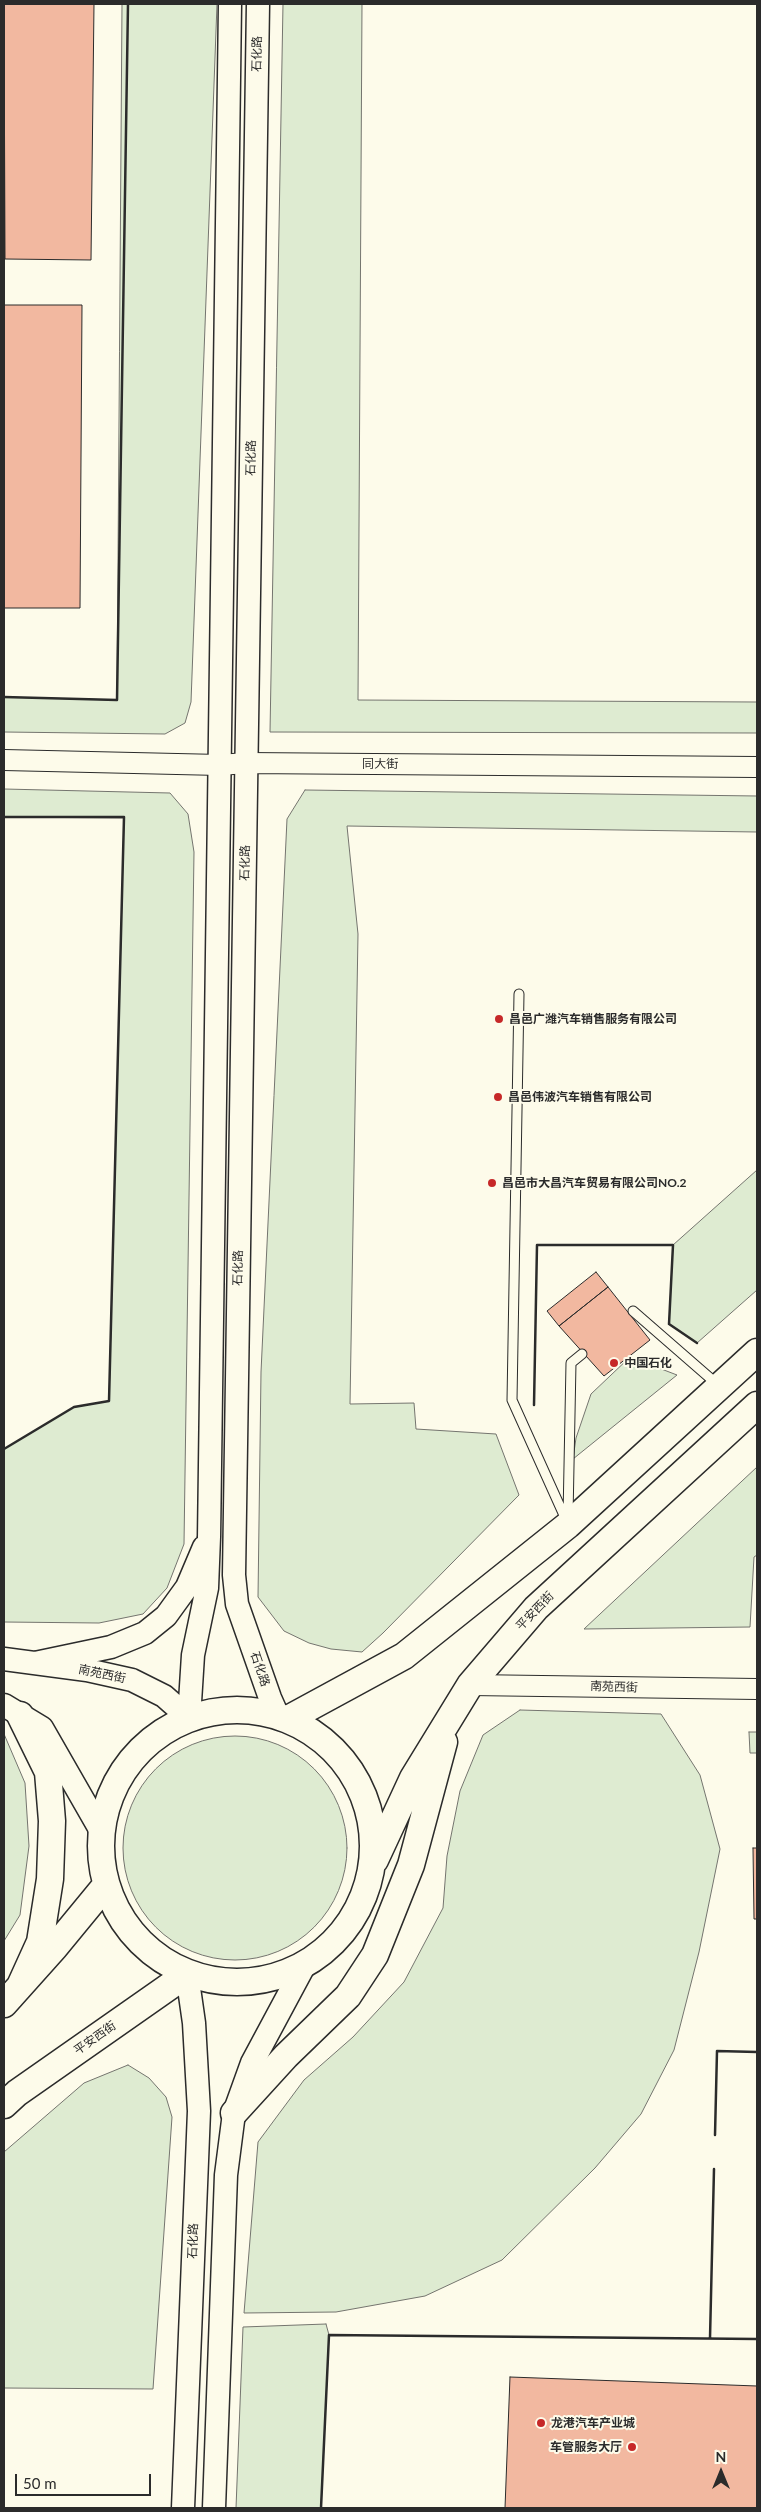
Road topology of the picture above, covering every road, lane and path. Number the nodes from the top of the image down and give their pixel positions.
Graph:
1 (230, 4) edge
2 (258, 4) edge
3 (4, 760) edge
4 (246, 762) junction
5 (220, 765) junction
6 (757, 767) edge
7 (519, 994) dead end
8 (633, 1311) dead end
9 (757, 1352) edge
10 (582, 1354) dead end
11 (720, 1387) junction
12 (757, 1404) edge
13 (568, 1524) junction
14 (209, 1537) junction
15 (4, 1660) edge
16 (35, 1663) junction
17 (470, 1685) junction
18 (757, 1689) edge
19 (12, 1710) edge
20 (451, 1716) junction
21 (283, 1717) junction
22 (189, 1718) junction
23 (101, 1831) junction
24 (373, 1865) junction
25 (106, 1885) junction
26 (304, 1966) junction
27 (187, 1974) junction
28 (12, 1995) edge
29 (4, 2105) edge
30 (234, 2113) junction
31 (183, 2508) edge
32 (214, 2508) edge

1 - 5 main road, 石化路
2 - 4 main road, 石化路
3 - 5 street, 同大街
4 - 5 street, 同大街
4 - 6 street, 同大街
4 - 21 main road, 石化路
5 - 14 main road, 石化路
7 - 13 lane
8 - 11 lane
9 - 11 main road
10 - 13 lane
11 - 13 main road
12 - 17 main road, 平安西街
13 - 21 main road
14 - 16 main road
14 - 22 main road, 石化路
15 - 16 main road, 南苑西街
16 - 22 main road, 南苑西街
17 - 18 street, 南苑西街
17 - 20 main road, 平安西街
19 - 23 main road
19 - 28 main road
20 - 24 main road, 平安西街
20 - 30 main road
21 - 22 main road
21 - 24 main road
22 - 23 main road
23 - 25 main road
24 - 26 main road
25 - 27 main road
25 - 28 main road
26 - 27 main road
26 - 30 main road
27 - 29 main road, 平安西街
27 - 31 main road, 石化路
30 - 32 main road

